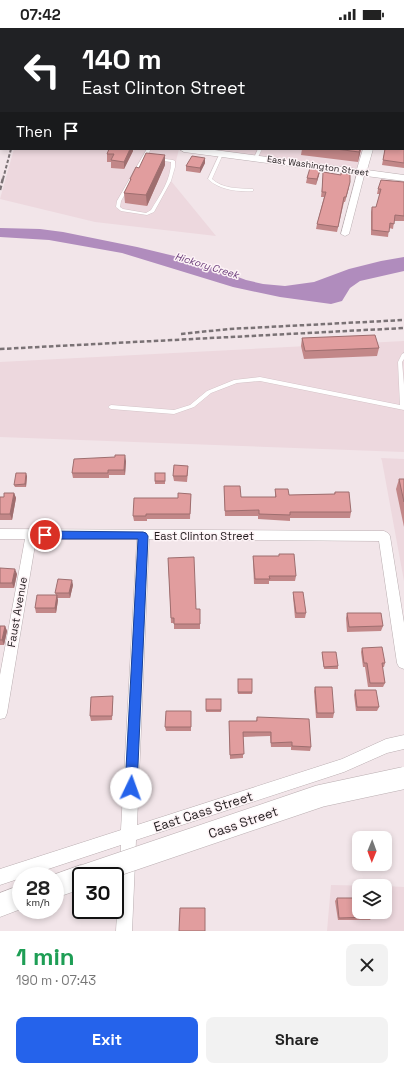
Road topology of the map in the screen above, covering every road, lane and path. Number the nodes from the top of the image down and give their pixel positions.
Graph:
1 (148, 150) edge
2 (191, 150) edge
3 (368, 150) edge
4 (221, 154) junction
5 (258, 154) edge
6 (144, 158) junction
7 (361, 172) junction
8 (404, 178) edge
9 (252, 190) dead end
10 (345, 234) dead end
11 (404, 355) edge
12 (111, 407) dead end
13 (403, 408) edge
14 (0, 534) edge
15 (31, 535) junction
16 (143, 536) junction
17 (404, 663) edge
18 (0, 713) edge
19 (404, 742) edge
20 (404, 778) edge
21 (129, 835) junction
22 (111, 867) edge
23 (0, 877) edge
24 (12, 901) edge
25 (0, 905) edge
26 (124, 931) edge

1 - 6 lane
2 - 4 street, East Washington Street
3 - 7 street
4 - 5 street, East Washington Street
4 - 9 lane
5 - 7 street, East Washington Street
6 - 6 lane
7 - 8 street, East Washington Street
7 - 10 street
11 - 13 lane
12 - 13 lane
14 - 15 street, East Clinton Street
15 - 16 street, East Clinton Street
15 - 18 street, Faust Avenue
16 - 17 street, East Clinton Street
16 - 21 street
19 - 21 street, East Cass Street
20 - 22 main road, Cass Street, bridge
21 - 23 street, East Cass Street
21 - 26 street
24 - 25 main road

